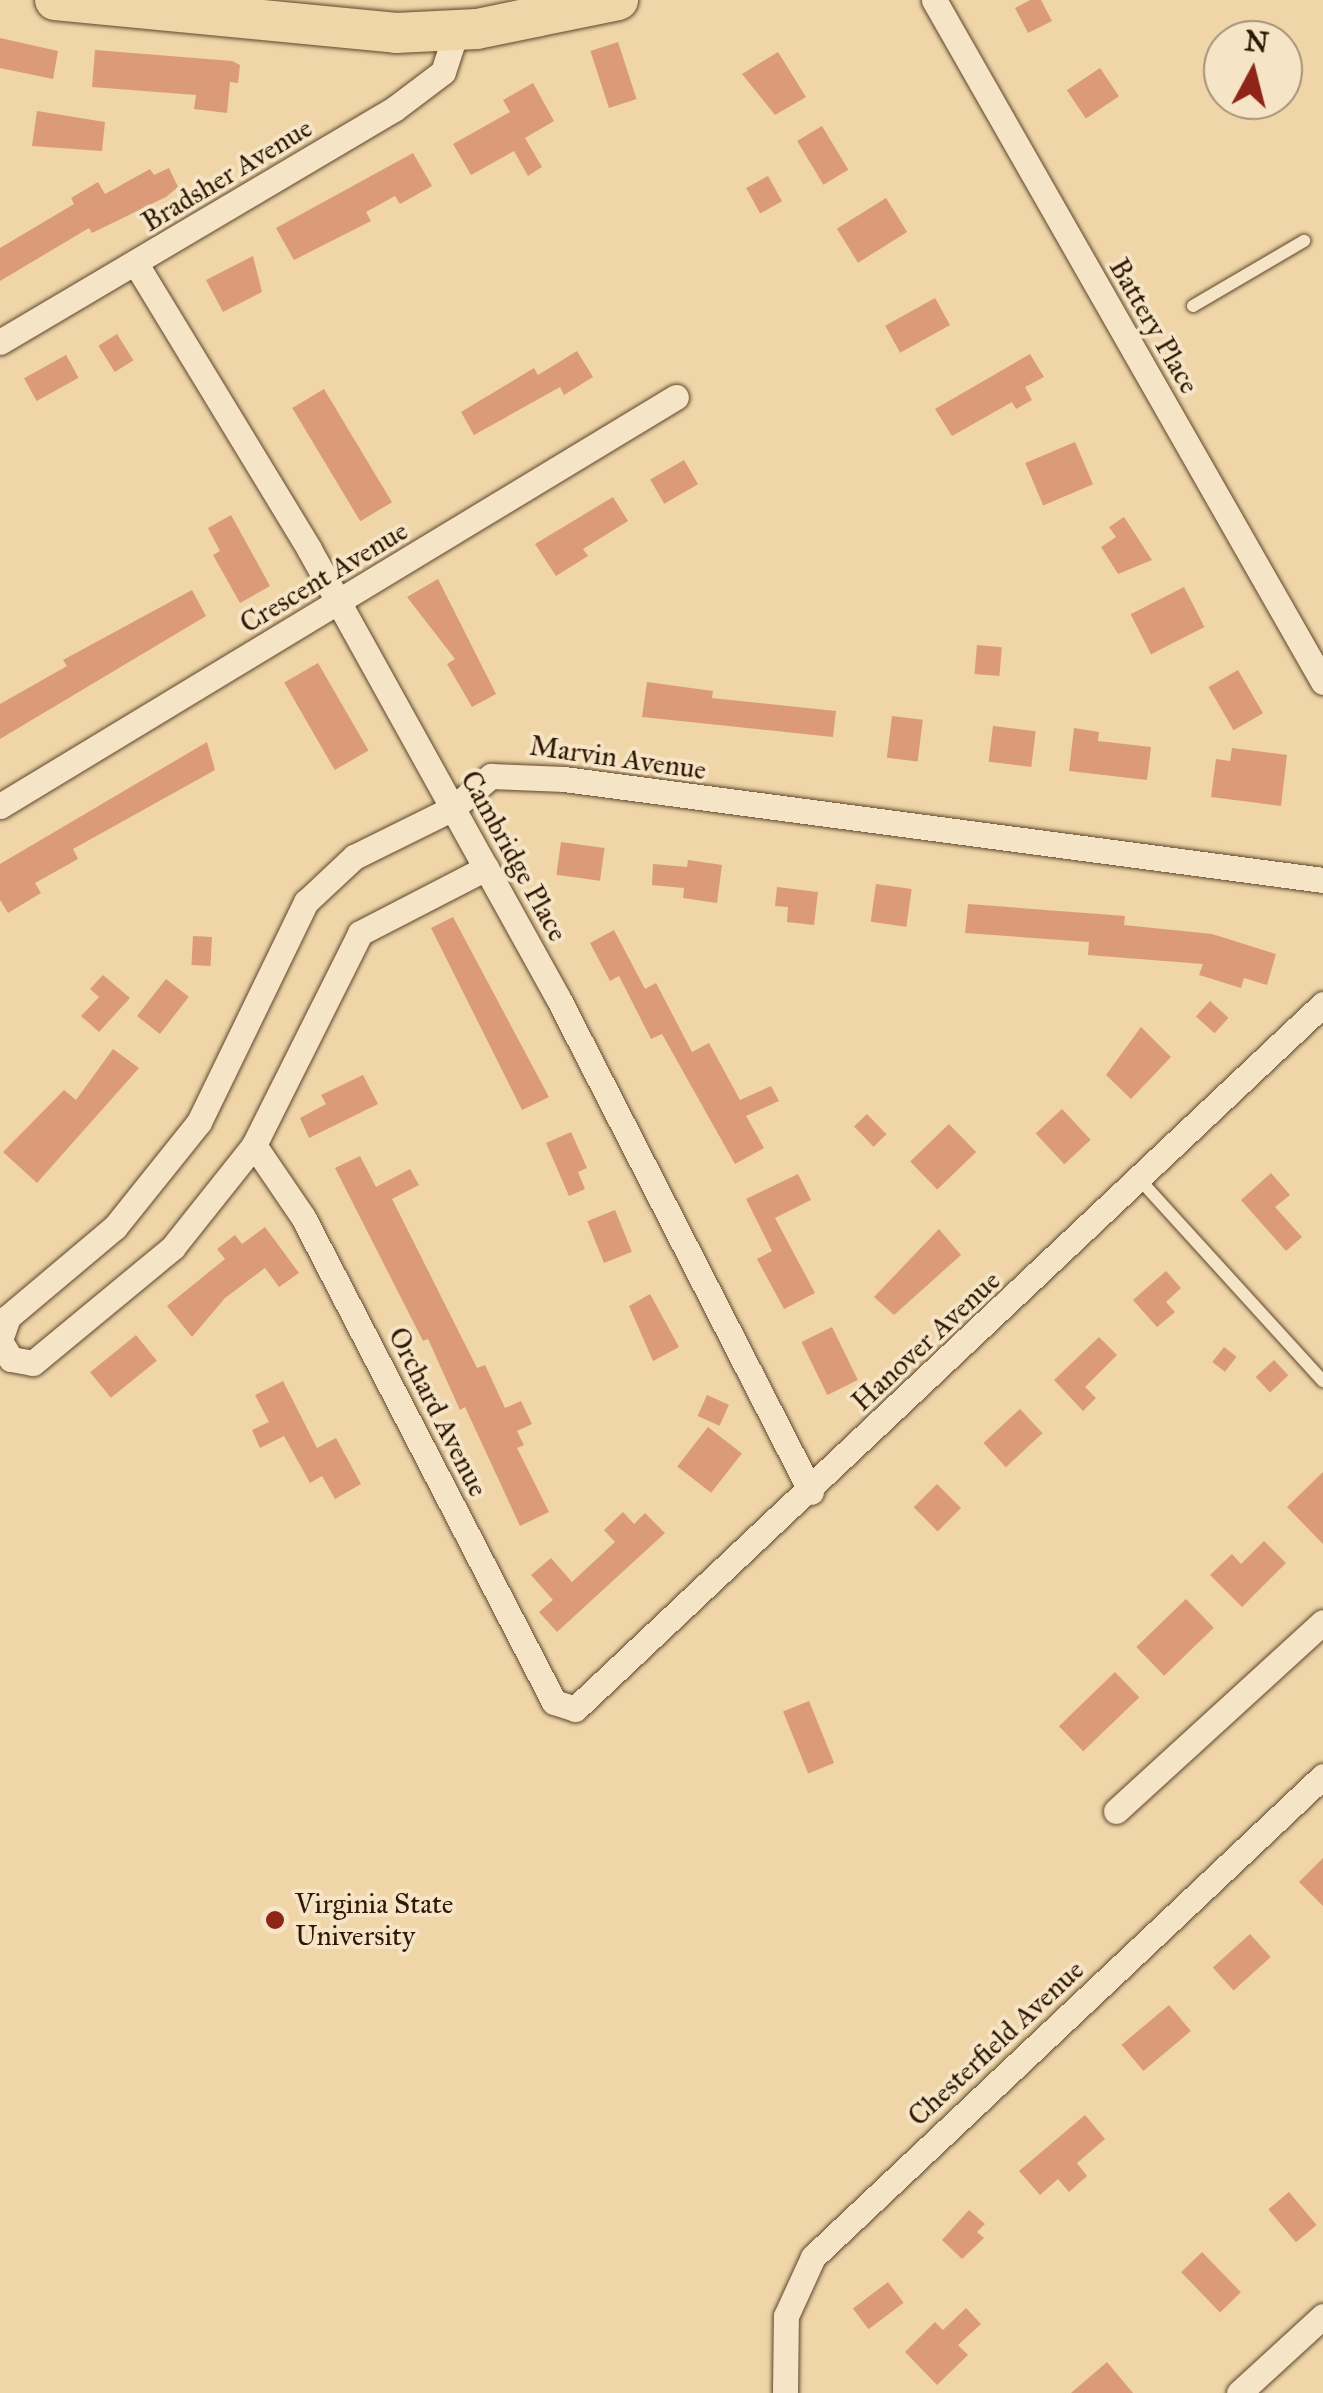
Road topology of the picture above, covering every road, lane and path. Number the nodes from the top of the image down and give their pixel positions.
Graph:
1 (56, 0) edge
2 (618, 0) edge
3 (934, 0) edge
4 (122, 5) edge
5 (456, 32) junction
6 (1304, 241) dead end
7 (136, 264) junction
8 (1193, 306) dead end
9 (0, 342) edge
10 (676, 397) dead end
11 (339, 603) junction
12 (1323, 682) edge
13 (0, 806) edge
14 (453, 808) junction
15 (486, 868) junction
16 (1323, 880) edge
17 (1323, 1004) edge
18 (254, 1145) junction
19 (1140, 1180) junction
20 (0, 1340) edge
21 (1323, 1381) edge
22 (811, 1492) junction
23 (1323, 1622) edge
24 (564, 1708) joint
25 (1323, 1776) edge
26 (1116, 1812) dead end
27 (1323, 2316) edge
28 (784, 2393) edge
29 (1239, 2393) edge

1 - 4 main road
2 - 5 main road
3 - 12 street, Battery Place
4 - 5 main road
5 - 7 street, Bradsher Avenue
6 - 8 lane
7 - 9 street, Bradsher Avenue
7 - 11 street, Cambridge Place
10 - 11 street, Crescent Avenue
11 - 13 street, Crescent Avenue
11 - 14 street, Cambridge Place
14 - 15 street, Cambridge Place
14 - 16 street, Marvin Avenue
14 - 20 street, Marvin Avenue
15 - 18 street, Marvin Avenue
15 - 22 street, Cambridge Place
17 - 19 street, Hanover Avenue
18 - 20 street, Marvin Avenue
18 - 24 street, Orchard Avenue
19 - 21 lane
19 - 22 street, Hanover Avenue
22 - 24 street, Hanover Avenue
23 - 26 street
25 - 28 street, Chesterfield Avenue
27 - 29 street

